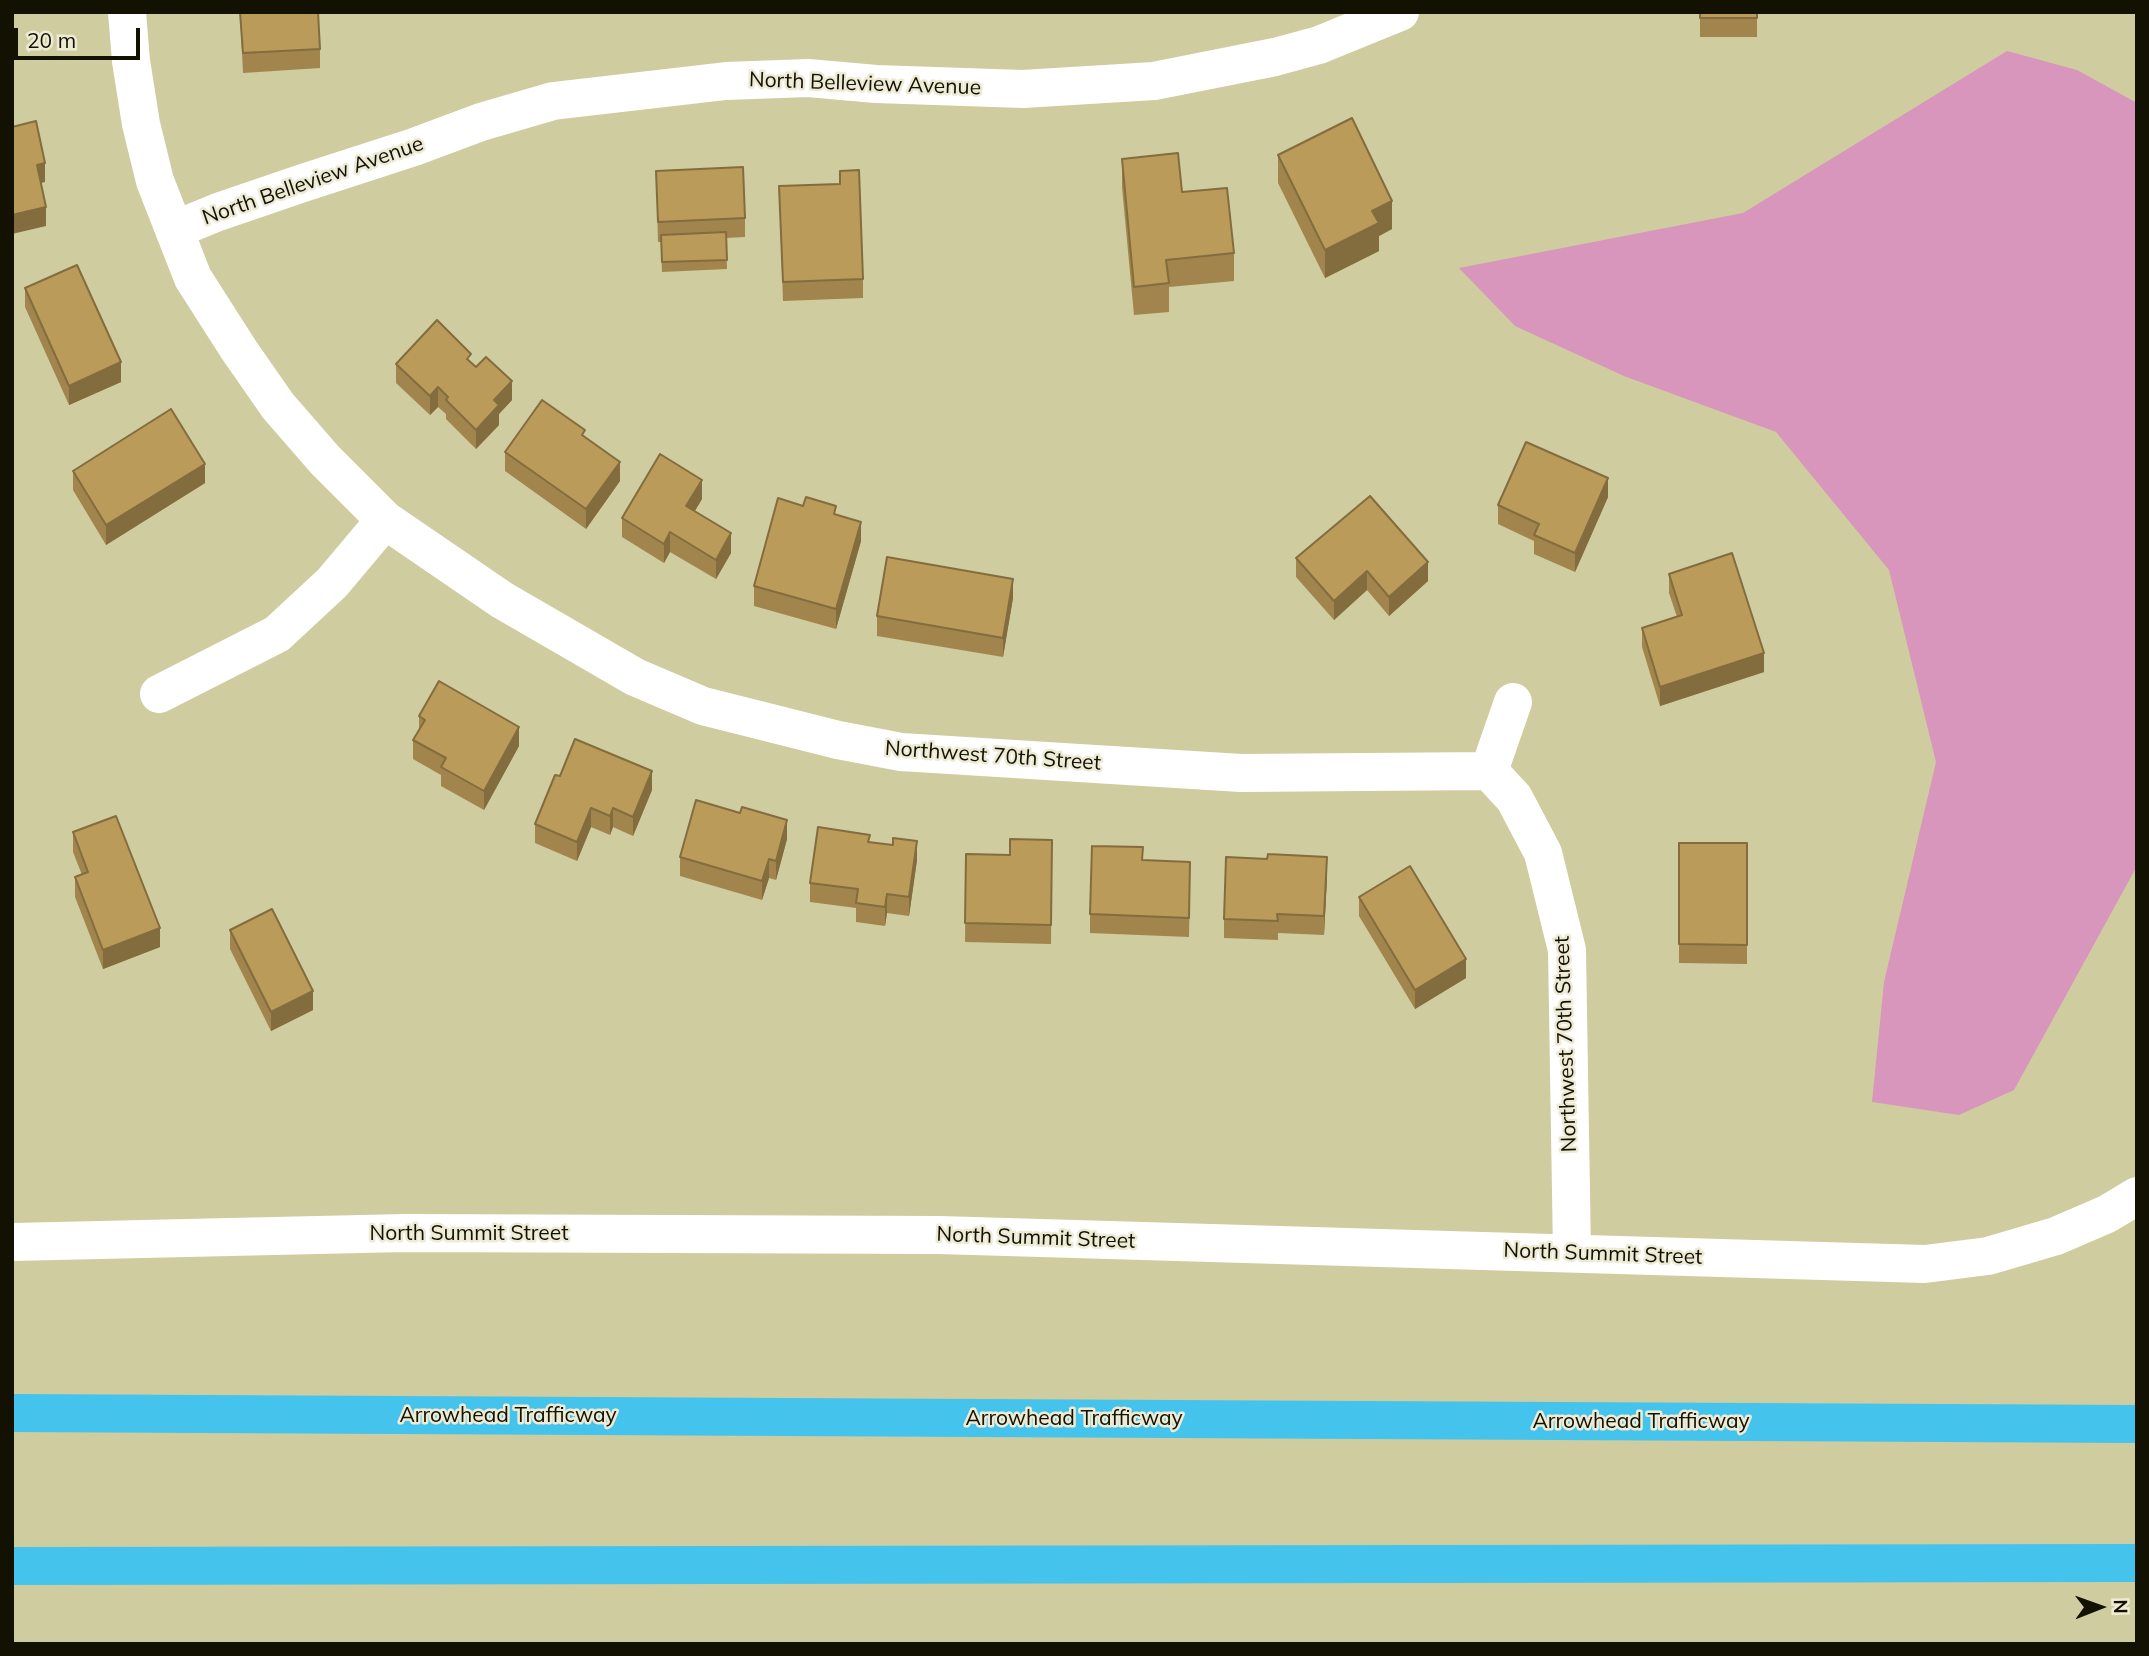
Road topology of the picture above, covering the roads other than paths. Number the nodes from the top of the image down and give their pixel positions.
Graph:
1 (127, 12) edge
2 (1400, 12) edge
3 (174, 230) junction
4 (385, 520) junction
5 (159, 694) dead end
6 (1513, 702) dead end
7 (1489, 771) junction
8 (2137, 1196) edge
9 (12, 1242) edge
10 (1572, 1253) junction
11 (12, 1413) edge
12 (2137, 1424) edge
13 (2137, 1563) edge
14 (12, 1566) edge

1 - 3 street, Northwest 70th Street
2 - 3 street, North Belleview Avenue
3 - 4 street, Northwest 70th Street
4 - 5 street
4 - 7 street, Northwest 70th Street
6 - 7 street
7 - 10 street, Northwest 70th Street
8 - 10 street, North Summit Street
9 - 10 street, North Summit Street
11 - 12 highway, Arrowhead Trafficway
13 - 14 highway

